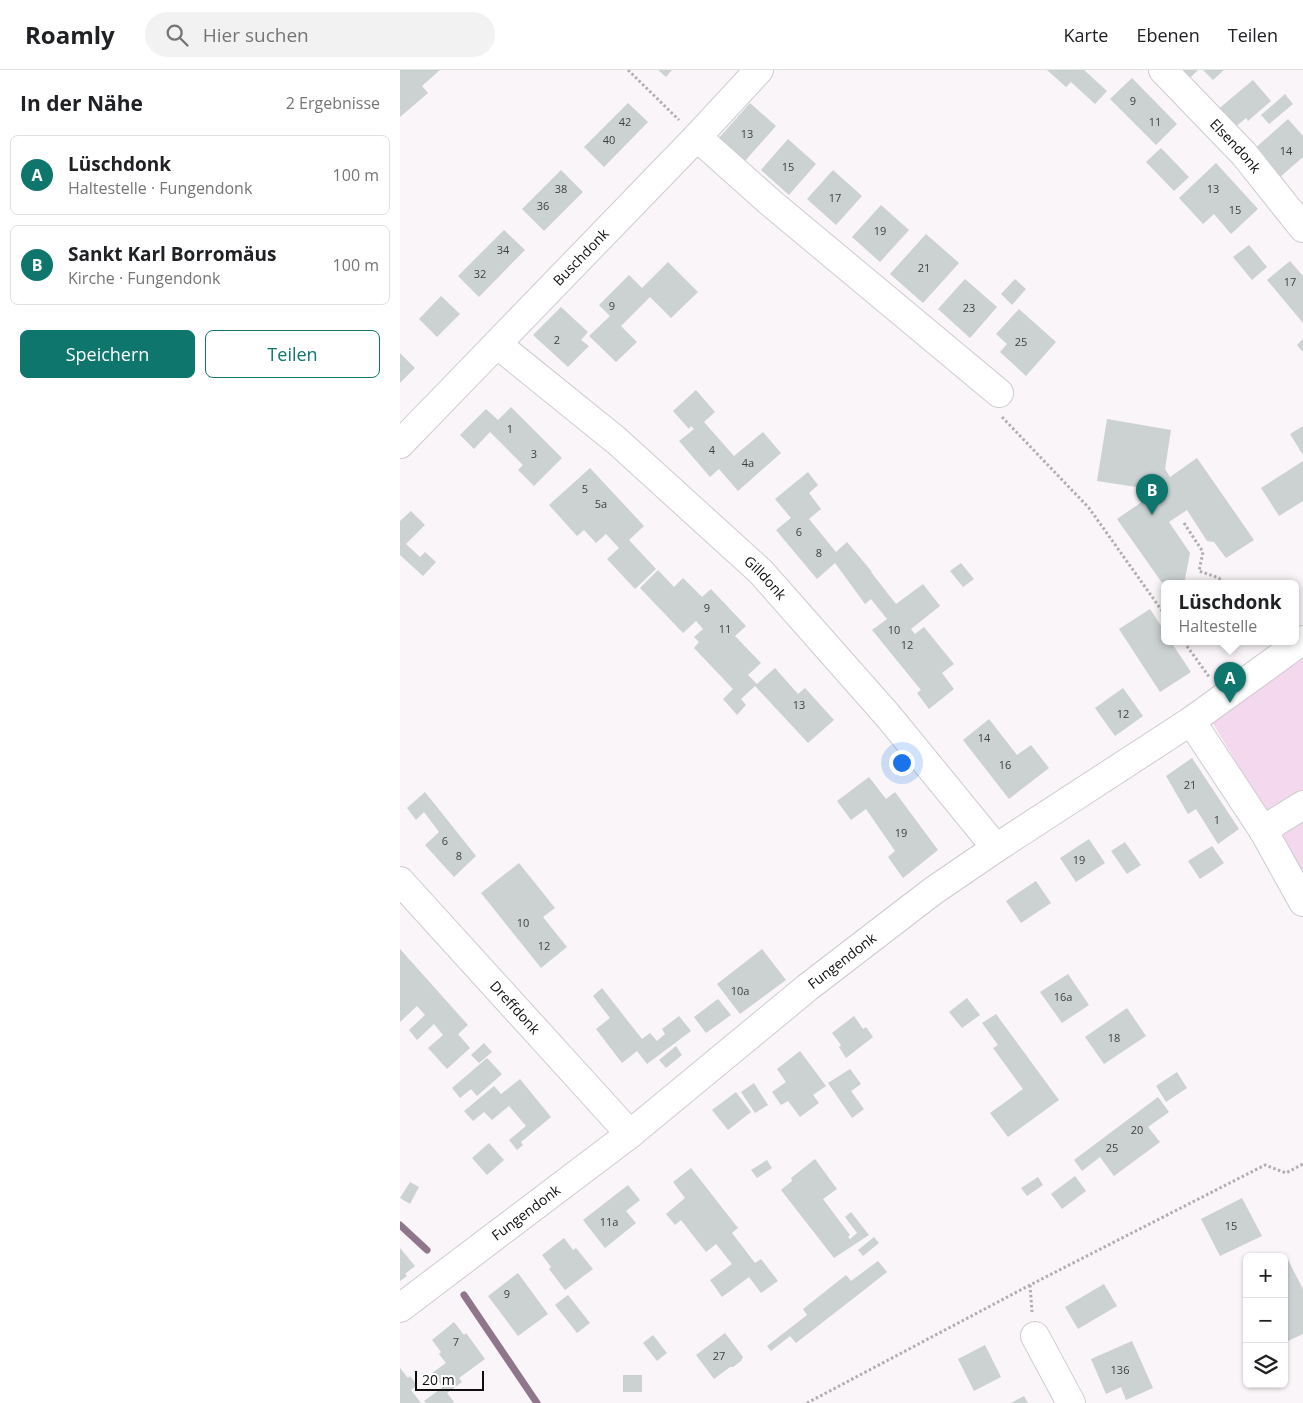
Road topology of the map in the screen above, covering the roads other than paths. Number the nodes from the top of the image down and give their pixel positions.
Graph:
1 (760, 70) edge
2 (1163, 70) edge
3 (697, 137) junction
4 (1303, 228) edge
5 (497, 344) junction
6 (999, 393) road end
7 (400, 444) edge
8 (1296, 645) edge
9 (1191, 721) junction
10 (1303, 805) edge
11 (1263, 830) junction
12 (996, 848) junction
13 (400, 881) edge
14 (1303, 902) edge
15 (630, 1134) junction
16 (400, 1308) edge
17 (1035, 1336) dead end
18 (1071, 1403) edge

1 - 3 street, Buschdonk
2 - 4 street, Elsendonk
3 - 5 street, Buschdonk
3 - 6 street
5 - 7 street, Buschdonk
5 - 12 street, Gilldonk
8 - 9 street, Fungendonk
9 - 11 street
9 - 12 street, Fungendonk
10 - 11 street
11 - 14 street
12 - 15 street, Fungendonk
13 - 15 street, Dreffdonk
15 - 16 street, Fungendonk
17 - 18 street

